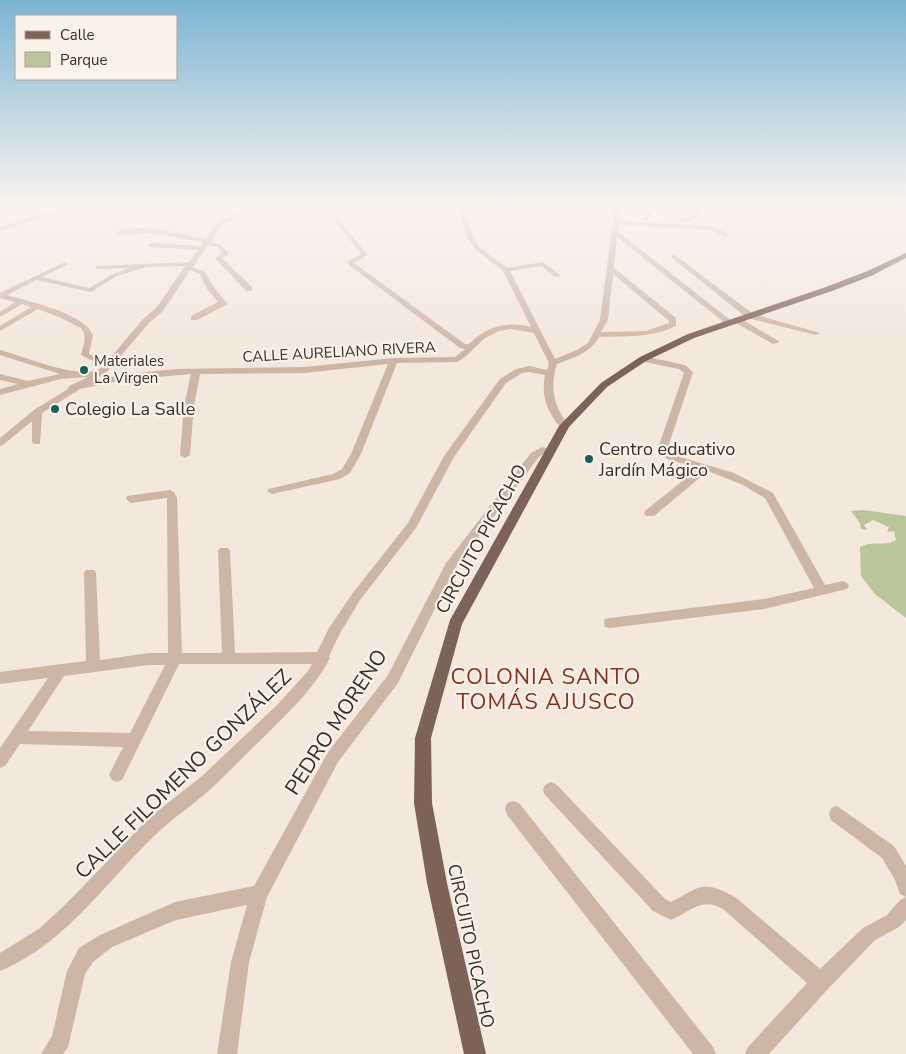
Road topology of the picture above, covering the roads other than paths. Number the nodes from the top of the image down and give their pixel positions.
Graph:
1 (199, 253) edge
2 (225, 253) edge
3 (364, 253) edge
4 (484, 253) edge
5 (612, 253) edge
6 (645, 253) edge
7 (906, 255) edge
8 (673, 256) dead end
9 (65, 264) dead end
10 (144, 266) junction
11 (190, 266) junction
12 (98, 267) dead end
13 (611, 269) junction
14 (506, 270) junction
15 (557, 276) dead end
16 (35, 278) junction
17 (249, 289) dead end
18 (0, 296) edge
19 (20, 302) junction
20 (38, 306) junction
21 (0, 315) edge
22 (194, 318) dead end
23 (739, 319) junction
24 (0, 329) edge
25 (536, 331) junction
26 (816, 333) dead end
27 (596, 335) junction
28 (776, 342) dead end
29 (470, 348) junction
30 (0, 352) edge
31 (643, 360) junction
32 (394, 361) junction
33 (107, 365) junction
34 (551, 368) junction
35 (196, 372) junction
36 (72, 375) junction
37 (97, 375) junction
38 (0, 377) edge
39 (29, 385) junction
40 (72, 388) junction
41 (0, 392) edge
42 (37, 412) junction
43 (564, 426) junction
44 (37, 442) dead end
45 (0, 443) edge
46 (550, 452) junction
47 (185, 455) dead end
48 (708, 467) junction
49 (272, 491) dead end
50 (131, 499) dead end
51 (650, 513) dead end
52 (224, 551) dead end
53 (90, 573) dead end
54 (844, 586) dead end
55 (821, 590) junction
56 (610, 623) dead end
57 (175, 658) junction
58 (229, 658) junction
59 (323, 658) junction
60 (93, 665) junction
61 (61, 669) junction
62 (0, 678) edge
63 (17, 737) junction
64 (134, 740) junction
65 (0, 761) edge
66 (117, 775) dead end
67 (551, 790) dead end
68 (513, 809) dead end
69 (837, 814) dead end
70 (906, 888) edge
71 (259, 894) junction
72 (906, 906) edge
73 (0, 962) edge
74 (820, 982) junction
75 (51, 1054) edge
76 (227, 1054) edge
77 (475, 1054) edge
78 (706, 1054) edge
79 (755, 1054) edge

1 - 11 street
2 - 17 street
3 - 29 street
4 - 14 street
5 - 13 street
6 - 23 street
7 - 23 main road, CIRCUITO PICACHO
8 - 23 street
9 - 16 street
10 - 11 street
10 - 12 street
10 - 16 street
11 - 22 street
11 - 33 street
13 - 27 street
13 - 27 street
14 - 15 street
14 - 25 street
16 - 18 street
18 - 19 street
19 - 20 street
19 - 21 street
20 - 24 street
20 - 33 street
23 - 26 street
23 - 28 street
23 - 31 main road, CIRCUITO PICACHO
25 - 29 street, CALLE AURELIANO RIVERA
25 - 34 street
27 - 34 street
29 - 32 street, CALLE AURELIANO RIVERA
30 - 36 street
31 - 43 main road, CIRCUITO PICACHO
31 - 48 street
32 - 35 street, CALLE AURELIANO RIVERA
32 - 49 street
33 - 37 street
34 - 43 street
34 - 59 street, CALLE FILOMENO GONZÁLEZ
35 - 40 street, CALLE AURELIANO RIVERA
35 - 47 street
36 - 37 street
36 - 39 street
37 - 40 street
38 - 39 street
39 - 41 street
40 - 42 street
42 - 44 street
42 - 45 street
43 - 46 main road, CIRCUITO PICACHO
46 - 71 street, PEDRO MORENO
46 - 77 main road, CIRCUITO PICACHO
48 - 51 street
48 - 55 street
50 - 57 street
52 - 58 street
53 - 60 street
54 - 55 street
55 - 56 street
57 - 58 street
57 - 60 street
57 - 64 street
58 - 59 street
59 - 73 street, CALLE FILOMENO GONZÁLEZ
60 - 61 street
61 - 62 street
61 - 63 street
63 - 64 street
63 - 65 street
64 - 66 street
67 - 74 street
68 - 78 street
69 - 70 street
71 - 75 street
71 - 76 street, PEDRO MORENO
72 - 74 street
74 - 79 street

